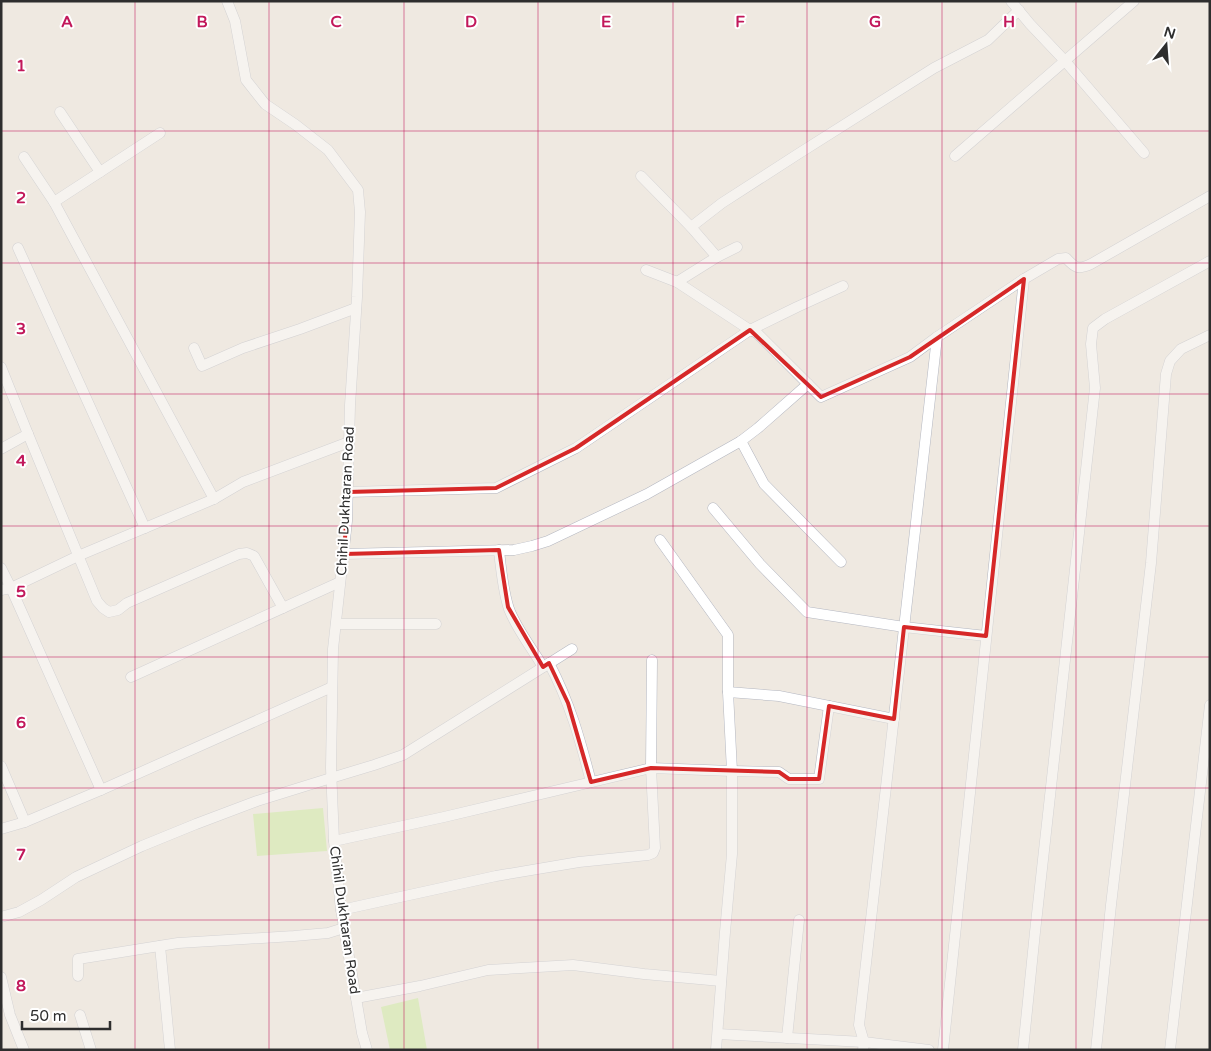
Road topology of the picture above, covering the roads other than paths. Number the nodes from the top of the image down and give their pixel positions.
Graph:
1 (226, 1) edge
2 (1011, 1) edge
3 (1134, 1) edge
4 (1018, 10) junction
5 (1065, 61) junction
6 (60, 112) dead end
7 (160, 133) dead end
8 (1144, 153) dead end
9 (955, 156) dead end
10 (24, 157) dead end
11 (100, 172) junction
12 (641, 176) dead end
13 (1210, 196) edge
14 (54, 202) junction
15 (692, 227) junction
16 (18, 248) dead end
17 (737, 248) dead end
18 (717, 257) junction
19 (1210, 261) edge
20 (646, 270) dead end
21 (1024, 279) junction
22 (677, 282) junction
23 (843, 286) dead end
24 (356, 308) junction
25 (750, 330) junction
26 (1210, 335) edge
27 (937, 337) junction
28 (194, 348) dead end
29 (1, 367) edge
30 (808, 384) junction
31 (28, 434) junction
32 (741, 441) junction
33 (349, 442) junction
34 (1, 449) edge
35 (348, 492) junction
36 (214, 499) junction
37 (714, 508) dead end
38 (145, 528) junction
39 (660, 540) dead end
40 (499, 550) junction
41 (344, 554) junction
42 (78, 556) junction
43 (841, 562) dead end
44 (1, 568) edge
45 (340, 582) junction
46 (6, 589) edge
47 (283, 608) junction
48 (336, 624) junction
49 (436, 624) dead end
50 (904, 627) junction
51 (986, 636) junction
52 (572, 649) dead end
53 (652, 660) dead end
54 (546, 665) junction
55 (131, 677) dead end
56 (332, 687) junction
57 (728, 692) junction
58 (1210, 704) edge
59 (829, 706) junction
60 (894, 719) junction
61 (1, 766) edge
62 (651, 768) junction
63 (732, 771) junction
64 (331, 778) junction
65 (591, 782) junction
66 (101, 790) junction
67 (25, 822) junction
68 (1, 830) edge
69 (334, 841) junction
70 (341, 910) junction
71 (1, 917) edge
72 (799, 920) dead end
73 (344, 928) junction
74 (160, 946) junction
75 (78, 976) dead end
76 (1, 977) edge
77 (721, 980) junction
78 (3, 989) edge
79 (356, 998) junction
80 (80, 1015) dead end
81 (718, 1034) junction
82 (787, 1038) junction
83 (864, 1046) edge
84 (24, 1050) edge
85 (91, 1050) edge
86 (170, 1050) edge
87 (367, 1050) edge
88 (716, 1050) edge
89 (929, 1050) edge
90 (943, 1050) edge
91 (1024, 1050) edge
92 (1096, 1050) edge
93 (1170, 1050) edge

1 - 24 street, Chihil Dukhtaran Road
2 - 4 street
3 - 5 street
4 - 5 street
4 - 15 street
5 - 8 street
5 - 9 street
6 - 11 street
7 - 11 street
10 - 14 street
11 - 14 street
12 - 15 street
13 - 21 street
14 - 36 street
15 - 18 street
16 - 38 street
17 - 18 street
18 - 22 street
19 - 91 street
20 - 22 street
21 - 27 street
21 - 51 street
22 - 25 street
23 - 25 street
24 - 28 street
24 - 33 street, Chihil Dukhtaran Road
25 - 30 street
25 - 35 street
26 - 92 street
27 - 30 street
27 - 50 street
29 - 31 street
30 - 32 street
31 - 34 street
31 - 42 street
32 - 40 street
32 - 43 street
33 - 35 street, Chihil Dukhtaran Road
33 - 36 street
35 - 41 street, Chihil Dukhtaran Road
36 - 38 street
37 - 50 street
38 - 42 street
39 - 57 street
40 - 41 street
40 - 54 street
41 - 45 street, Chihil Dukhtaran Road
42 - 46 street
42 - 47 street
44 - 46 street
45 - 47 street
45 - 48 street, Chihil Dukhtaran Road
46 - 66 street
47 - 55 street
48 - 49 street
48 - 56 street, Chihil Dukhtaran Road
50 - 51 street
50 - 60 street
51 - 90 street
52 - 54 street
53 - 62 street
54 - 64 street
54 - 65 street
56 - 64 street, Chihil Dukhtaran Road
56 - 66 street
57 - 59 street
57 - 63 street
58 - 93 street
59 - 60 street
59 - 63 street
60 - 83 street
61 - 67 street
62 - 63 street
62 - 65 street
62 - 70 street
63 - 77 street
64 - 69 street, Chihil Dukhtaran Road
64 - 71 street
65 - 69 street
66 - 67 street
67 - 68 street
69 - 70 street, Chihil Dukhtaran Road
70 - 73 street, Chihil Dukhtaran Road
72 - 82 street
73 - 74 street
73 - 79 street, Chihil Dukhtaran Road
74 - 75 street
74 - 86 street
76 - 78 street
77 - 79 street
77 - 81 street
78 - 84 street
79 - 87 street, Chihil Dukhtaran Road
80 - 85 street
81 - 82 street
81 - 88 street
82 - 83 street
83 - 89 street

